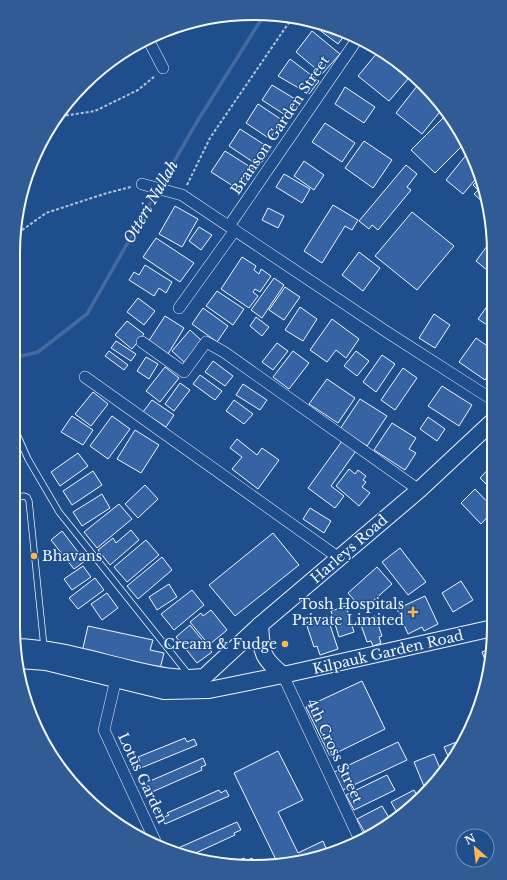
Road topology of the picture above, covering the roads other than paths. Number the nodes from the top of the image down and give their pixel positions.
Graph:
1 (151, 43) edge
2 (355, 43) edge
3 (163, 68) road end
4 (142, 184) road end
5 (232, 228) junction
6 (180, 308) dead end
7 (142, 342) dead end
8 (85, 377) dead end
9 (487, 396) edge
10 (487, 427) edge
11 (20, 441) edge
12 (419, 490) junction
13 (20, 497) edge
14 (339, 558) junction
15 (260, 625) junction
16 (487, 630) edge
17 (21, 648) edge
18 (44, 650) junction
19 (22, 660) edge
20 (283, 675) junction
21 (198, 678) junction
22 (116, 679) junction
23 (358, 836) edge
24 (153, 837) edge

1 - 3 street
2 - 5 street, Branson Garden Street
4 - 5 street
5 - 6 street, Branson Garden Street
5 - 9 street
7 - 12 street
8 - 14 street
10 - 12 main road, Harleys Road
11 - 21 lane
12 - 14 main road, Harleys Road
13 - 18 lane
14 - 15 main road, Harleys Road
15 - 20 main road
15 - 21 main road, Harleys Road
16 - 20 main road, Kilpauk Garden Road
17 - 18 main road
18 - 21 main road
19 - 22 main road, Kilpauk Garden Road
20 - 22 main road, Kilpauk Garden Road
20 - 23 street, 4th Cross Street
22 - 24 street, Lotus Garden

